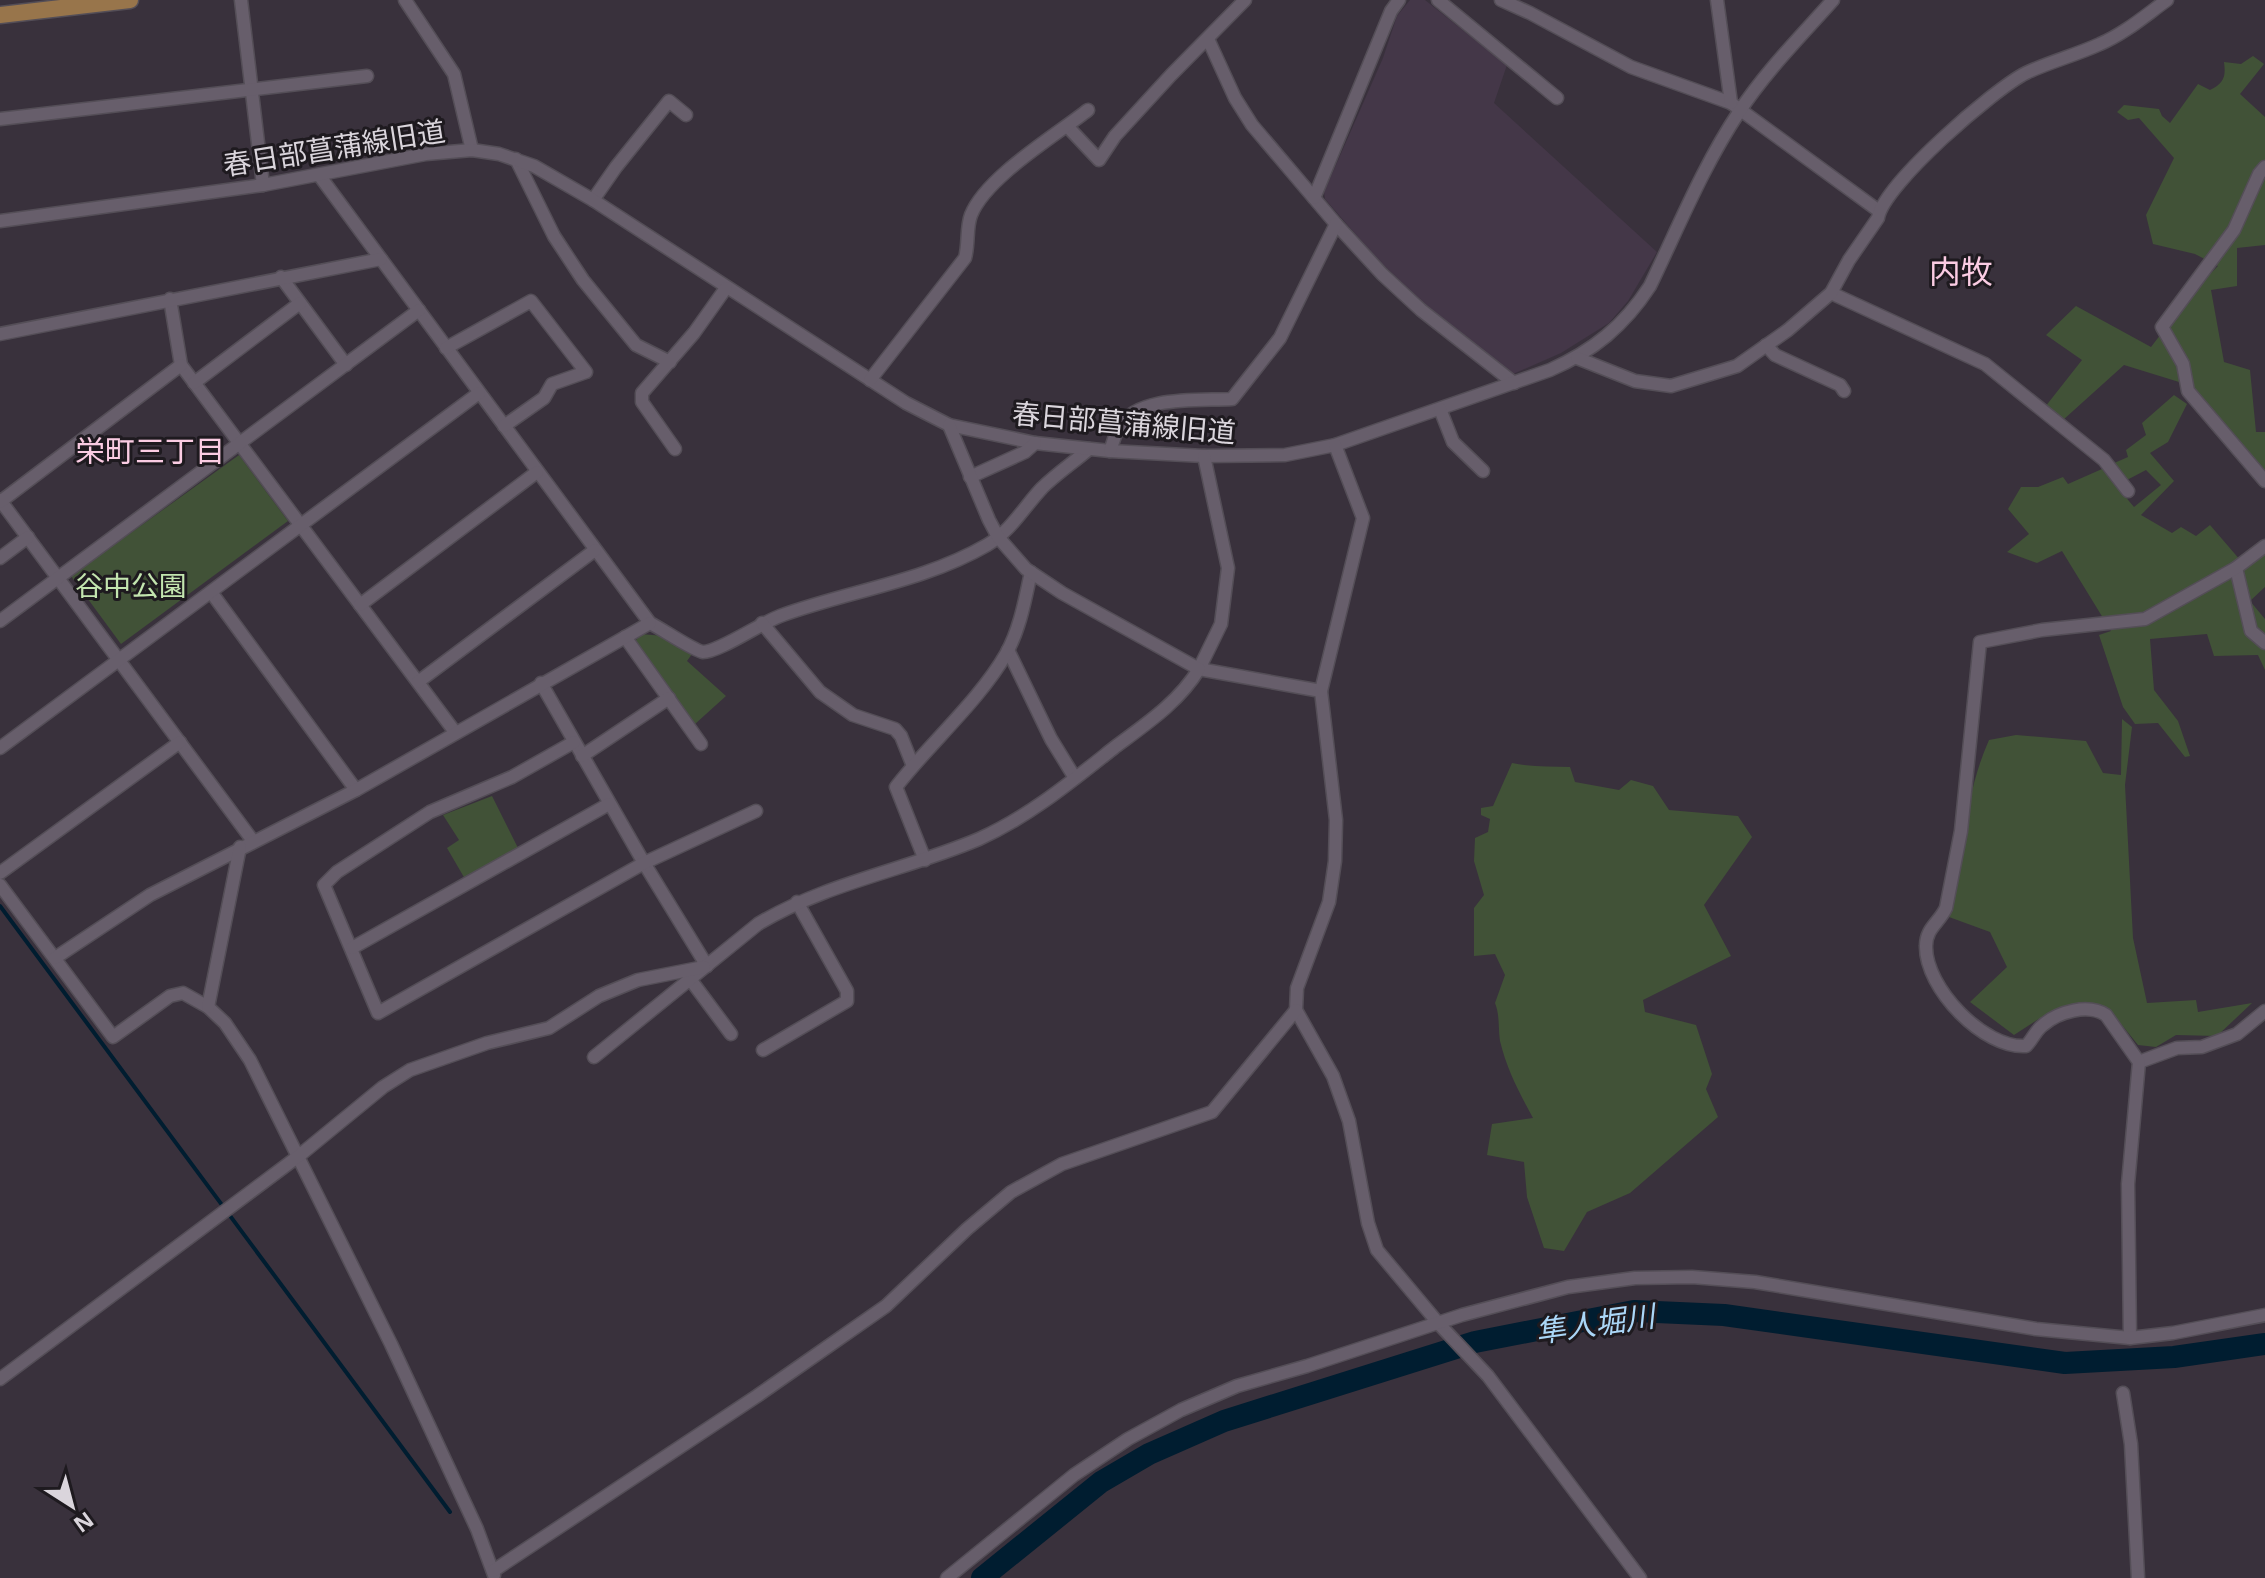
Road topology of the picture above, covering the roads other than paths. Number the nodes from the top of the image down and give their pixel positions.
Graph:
1 (130, 0) edge
2 (241, 0) edge
3 (405, 0) edge
4 (1245, 0) edge
5 (1399, 0) edge
6 (1438, 0) edge
7 (1501, 0) edge
8 (1717, 0) edge
9 (1833, 0) edge
10 (2167, 0) edge
11 (0, 15) edge
12 (1208, 39) junction
13 (367, 76) dead end
14 (252, 90) junction
15 (1557, 98) dead end
16 (1736, 107) junction
17 (1088, 110) dead end
18 (686, 115) dead end
19 (0, 119) edge
20 (1067, 126) junction
21 (472, 150) junction
22 (516, 159) junction
23 (2265, 167) edge
24 (319, 175) junction
25 (263, 185) junction
26 (1314, 198) junction
27 (593, 200) junction
28 (1879, 211) junction
29 (0, 221) edge
30 (1336, 224) junction
31 (381, 259) junction
32 (281, 277) junction
33 (726, 288) junction
34 (1831, 293) junction
35 (170, 299) junction
36 (300, 303) junction
37 (419, 310) junction
38 (0, 334) edge
39 (1766, 345) junction
40 (446, 348) junction
41 (1577, 358) junction
42 (670, 362) junction
43 (181, 365) junction
44 (346, 365) junction
45 (870, 380) junction
46 (194, 383) junction
47 (1514, 383) junction
48 (1844, 391) dead end
49 (479, 393) junction
50 (1440, 409) junction
51 (949, 425) junction
52 (504, 426) junction
53 (1035, 443) junction
54 (240, 444) junction
55 (1335, 445) junction
56 (675, 449) dead end
57 (1089, 449) junction
58 (1110, 451) junction
59 (1204, 456) junction
60 (1483, 471) dead end
61 (537, 472) junction
62 (970, 477) junction
63 (2265, 481) edge
64 (2128, 491) dead end
65 (0, 501) edge
66 (300, 525) junction
67 (28, 537) junction
68 (998, 537) junction
69 (2265, 546) edge
70 (595, 550) junction
71 (0, 558) edge
72 (2236, 568) junction
73 (1031, 572) junction
74 (58, 578) junction
75 (211, 592) junction
76 (360, 605) junction
77 (0, 621) edge
78 (650, 623) junction
79 (762, 623) junction
80 (625, 637) junction
81 (2265, 643) edge
82 (1008, 650) junction
83 (120, 660) junction
84 (1199, 669) junction
85 (418, 682) junction
86 (541, 683) junction
87 (1321, 691) junction
88 (669, 698) junction
89 (455, 732) junction
90 (180, 742) junction
91 (574, 742) junction
92 (701, 744) dead end
93 (0, 748) edge
94 (582, 756) junction
95 (913, 766) junction
96 (1075, 778) junction
97 (356, 790) junction
98 (609, 804) junction
99 (756, 811) dead end
100 (253, 841) junction
101 (240, 847) junction
102 (925, 860) junction
103 (644, 863) junction
104 (0, 873) edge
105 (0, 885) edge
106 (797, 902) junction
107 (352, 948) junction
108 (55, 958) junction
109 (707, 966) junction
110 (690, 979) junction
111 (208, 1007) junction
112 (1296, 1010) junction
113 (2265, 1011) edge
114 (731, 1034) dead end
115 (763, 1050) dead end
116 (594, 1057) dead end
117 (2139, 1062) junction
118 (300, 1155) junction
119 (2265, 1315) edge
120 (1439, 1324) junction
121 (2130, 1338) junction
122 (0, 1379) edge
123 (2123, 1393) dead end
124 (494, 1575) edge
125 (947, 1578) edge
126 (1640, 1578) edge
127 (2138, 1578) edge

1 - 11 main road
2 - 14 street
3 - 21 street
4 - 12 street
5 - 26 street
6 - 15 street
7 - 16 street
8 - 16 street
9 - 16 street, 春日部菖蒲線旧道
10 - 28 street
12 - 20 street
12 - 26 street
13 - 14 street
14 - 19 street
14 - 25 street
16 - 28 street
16 - 41 street, 春日部菖蒲線旧道
17 - 20 street
18 - 27 street
20 - 45 street
21 - 22 street, 春日部菖蒲線旧道
21 - 24 street, 春日部菖蒲線旧道
22 - 27 street, 春日部菖蒲線旧道
22 - 42 street
23 - 63 street
24 - 25 street, 春日部菖蒲線旧道
24 - 31 street
25 - 29 street, 春日部菖蒲線旧道
26 - 30 street
27 - 33 street, 春日部菖蒲線旧道
28 - 34 street
30 - 47 street
30 - 58 street
31 - 32 street
31 - 37 street
32 - 35 street
32 - 36 street
33 - 42 street
33 - 45 street, 春日部菖蒲線旧道
34 - 39 street
34 - 64 street
35 - 38 street
35 - 43 street
36 - 44 street
36 - 46 street
37 - 40 street
37 - 44 street
39 - 41 street
39 - 48 street
40 - 49 street
40 - 52 street
41 - 47 street, 春日部菖蒲線旧道
42 - 56 street
43 - 46 street
43 - 65 street
44 - 54 street
45 - 51 street, 春日部菖蒲線旧道
46 - 54 street
47 - 50 street, 春日部菖蒲線旧道
49 - 52 street
49 - 66 street
50 - 55 street, 春日部菖蒲線旧道
50 - 60 street
51 - 53 street, 春日部菖蒲線旧道
51 - 62 street
52 - 61 street
53 - 57 street, 春日部菖蒲線旧道
53 - 62 street
54 - 66 street
54 - 74 street
55 - 59 street, 春日部菖蒲線旧道
55 - 87 street
57 - 58 street, 春日部菖蒲線旧道
57 - 68 street
58 - 59 street, 春日部菖蒲線旧道
59 - 84 street
61 - 70 street
61 - 76 street
62 - 68 street
65 - 67 street
66 - 75 street
66 - 76 street
67 - 71 street
67 - 74 street
68 - 73 street
68 - 79 street
69 - 72 street
70 - 78 street
70 - 85 street
72 - 81 street
72 - 117 street
73 - 82 street
73 - 84 street
74 - 77 street
74 - 83 street
75 - 83 street
75 - 97 street
76 - 85 street
78 - 79 street
78 - 80 street
79 - 95 street
80 - 86 street
80 - 88 street
82 - 95 street
82 - 96 street
83 - 90 street
83 - 93 street
84 - 87 street
84 - 96 street
85 - 89 street
86 - 89 street
86 - 91 street
87 - 112 street
88 - 92 street
88 - 94 street
89 - 97 street
90 - 100 street
90 - 104 street
91 - 94 street
91 - 107 street
94 - 98 street
95 - 102 street
96 - 102 street
97 - 100 street
98 - 103 street
98 - 107 street
99 - 103 street
100 - 101 street
101 - 108 street
101 - 111 street
102 - 106 street
103 - 107 street
103 - 109 street
105 - 108 street
106 - 109 street
106 - 115 street
108 - 111 street
109 - 110 street
109 - 118 street
110 - 114 street
110 - 116 street
111 - 118 street
112 - 120 street
112 - 124 street
113 - 117 street
117 - 121 street
118 - 122 street
118 - 124 street
119 - 121 street
120 - 121 street
120 - 125 street
120 - 126 street
123 - 127 street

